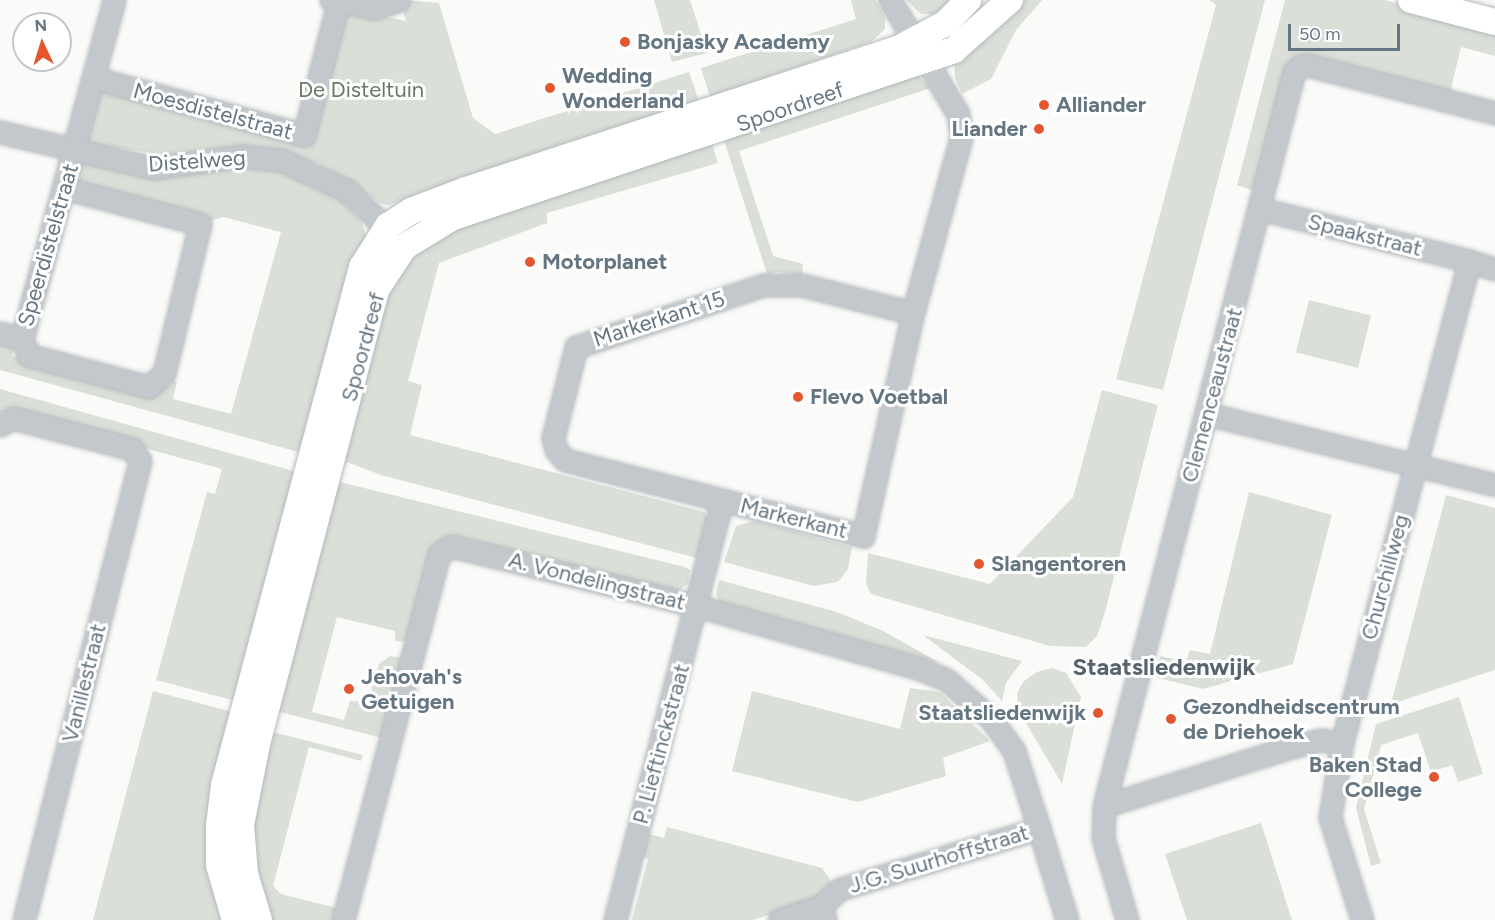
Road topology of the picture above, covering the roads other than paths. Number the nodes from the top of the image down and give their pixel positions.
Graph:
1 (114, 0) edge
2 (399, 0) edge
3 (890, 0) edge
4 (968, 0) edge
5 (1010, 0) edge
6 (1411, 0) edge
7 (336, 1) edge
8 (1495, 22) edge
9 (922, 50) junction
10 (94, 78) junction
11 (1495, 113) edge
12 (683, 131) junction
13 (0, 132) edge
14 (74, 152) junction
15 (64, 188) junction
16 (1261, 209) junction
17 (387, 226) junction
18 (404, 246) junction
19 (1469, 261) junction
20 (1495, 269) edge
21 (913, 313) junction
22 (0, 333) edge
23 (22, 339) junction
24 (1208, 414) junction
25 (0, 424) edge
26 (1415, 464) junction
27 (1495, 485) edge
28 (722, 500) junction
29 (707, 567) joint
30 (697, 606) junction
31 (259, 689) junction
32 (247, 742) junction
33 (1342, 744) junction
34 (1104, 806) junction
35 (1039, 828) junction
36 (823, 913) edge
37 (24, 920) edge
38 (235, 920) edge
39 (258, 920) edge
40 (343, 920) edge
41 (615, 920) edge
42 (778, 920) edge
43 (1067, 920) edge
44 (1128, 920) edge
45 (1362, 920) edge

1 - 10 street, Speerdistelstraat
2 - 7 street
3 - 9 street
4 - 9 main road, Spoordreef
5 - 9 main road, Spoordreef
6 - 8 main road
7 - 10 street, Moesdistelstraat
9 - 12 main road, Spoordreef
9 - 21 street
10 - 14 street, Speerdistelstraat
11 - 16 street, Clemenceaustraat
12 - 17 main road, Spoordreef
12 - 18 main road, Spoordreef
13 - 14 street, Distelweg
14 - 15 street, Speerdistelstraat
14 - 17 street, Distelweg
15 - 23 street, Speerdistelstraat
15 - 23 street
16 - 19 street, Spaakstraat
16 - 24 street, Clemenceaustraat
17 - 18 street, Distelweg
17 - 31 main road, Spoordreef
18 - 31 main road, Spoordreef
19 - 20 street
19 - 26 street, Churchillweg
21 - 28 street, Markerkant
21 - 28 street, Markerkant 15
22 - 23 street
24 - 26 street
24 - 34 street, Clemenceaustraat
25 - 37 street, Vanillestraat
26 - 27 street
26 - 33 street, Churchillweg
28 - 29 street, Markerkant
29 - 30 street, P. Lieftinckstraat
30 - 35 street, A. Vondelingstraat
30 - 40 street, A. Vondelingstraat
30 - 41 street, P. Lieftinckstraat
31 - 32 main road, Spoordreef
32 - 38 main road, Spoordreef
32 - 39 main road, Spoordreef
33 - 34 street
33 - 45 street, Churchillweg
34 - 44 street, Clemenceaustraat
35 - 36 street, J.G. Suurhoffstraat
35 - 43 street, J.G. Suurhoffstraat
36 - 42 street

